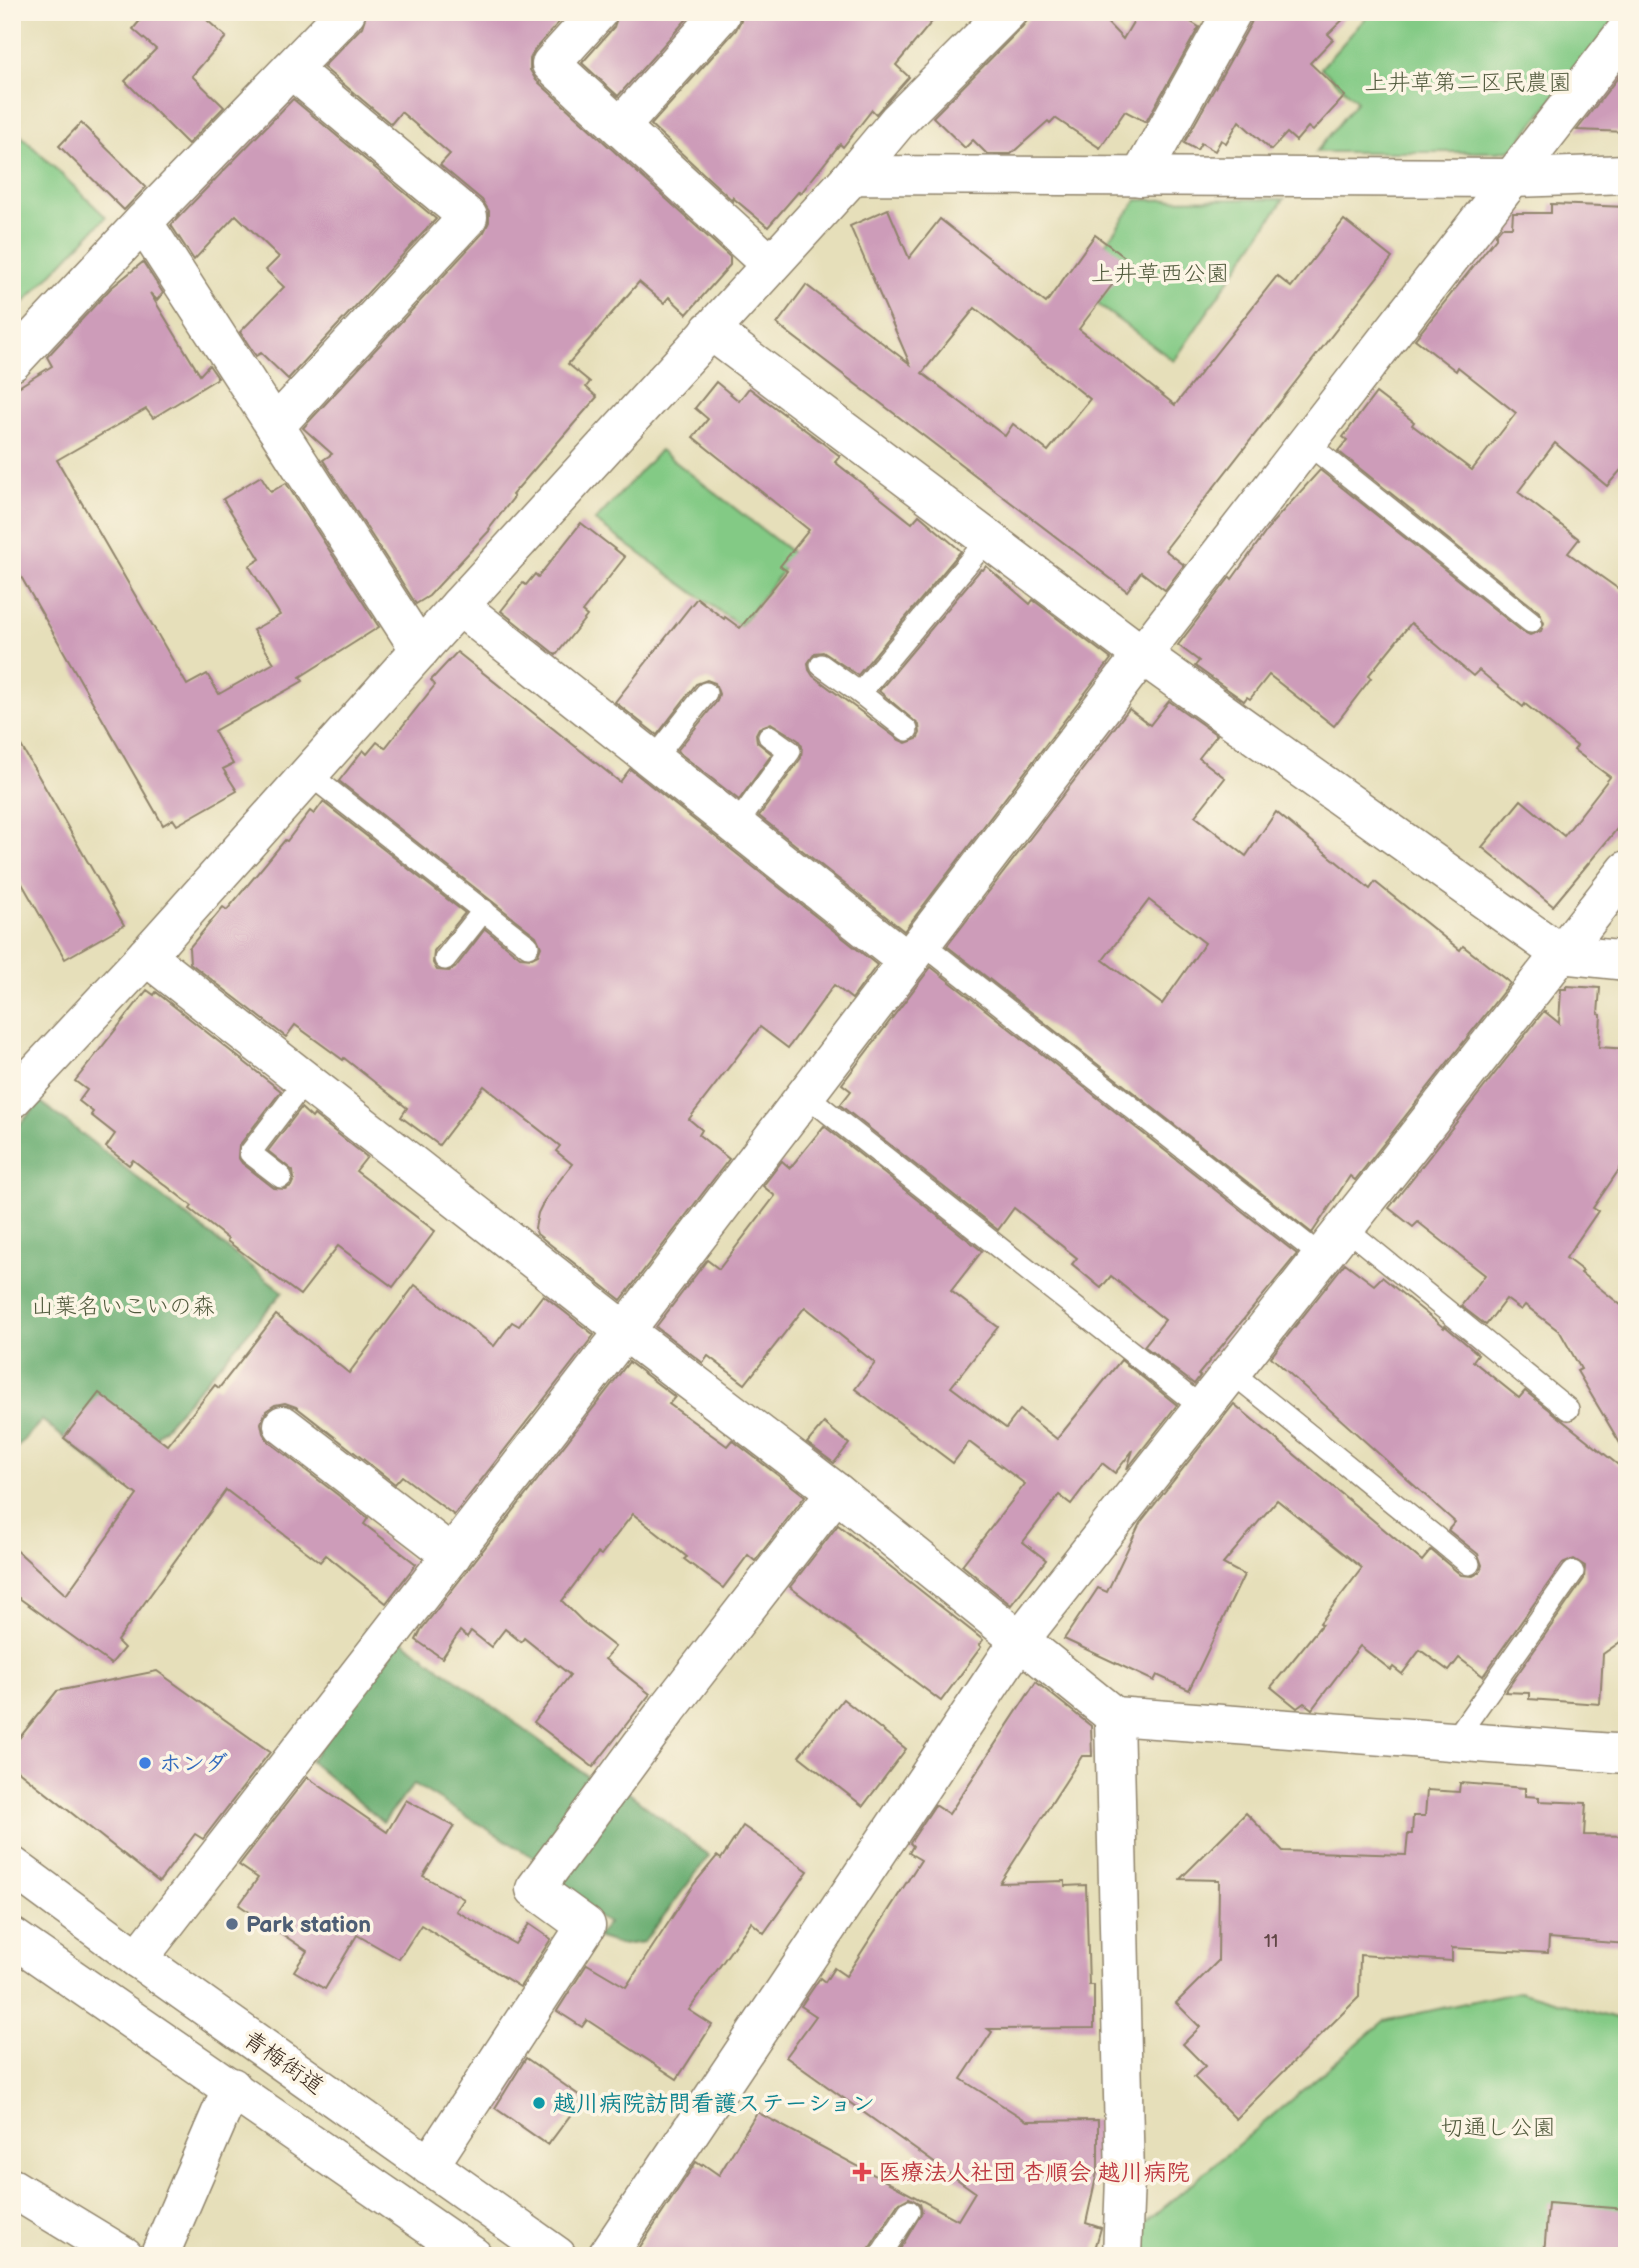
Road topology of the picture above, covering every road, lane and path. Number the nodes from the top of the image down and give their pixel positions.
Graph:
1 (346, 12) edge
2 (598, 12) edge
3 (718, 12) edge
4 (1007, 12) edge
5 (1232, 12) edge
6 (1627, 30) edge
7 (291, 69) junction
8 (620, 127) junction
9 (1627, 174) edge
10 (853, 175) junction
11 (1140, 177) junction
12 (1513, 177) junction
13 (143, 222) junction
14 (770, 264) junction
15 (710, 330) junction
16 (12, 362) edge
17 (275, 426) junction
18 (1307, 443) junction
19 (988, 539) junction
20 (459, 606) junction
21 (1531, 622) dead end
22 (420, 650) junction
23 (1142, 655) junction
24 (821, 666) dead end
25 (706, 693) dead end
26 (860, 693) junction
27 (907, 730) dead end
28 (769, 736) dead end
29 (654, 760) junction
30 (309, 774) junction
31 (737, 824) junction
32 (1627, 870) edge
33 (484, 910) junction
34 (528, 946) dead end
35 (915, 952) junction
36 (1561, 954) junction
37 (146, 956) junction
38 (445, 959) dead end
39 (1627, 961) edge
40 (305, 1081) junction
41 (806, 1095) junction
42 (12, 1098) edge
43 (281, 1177) dead end
44 (1344, 1227) junction
45 (1321, 1256) junction
46 (625, 1331) junction
47 (1230, 1371) junction
48 (1201, 1407) junction
49 (1568, 1409) dead end
50 (283, 1425) dead end
51 (836, 1492) junction
52 (452, 1555) junction
53 (1469, 1564) dead end
54 (1573, 1572) dead end
55 (1018, 1641) junction
56 (1114, 1716) junction
57 (1453, 1742) junction
58 (1627, 1754) edge
59 (12, 1866) edge
60 (12, 1937) edge
61 (138, 1959) junction
62 (232, 2087) junction
63 (429, 2166) junction
64 (12, 2188) edge
65 (909, 2211) dead end
66 (124, 2256) edge
67 (159, 2256) edge
68 (473, 2256) edge
69 (557, 2256) edge
70 (607, 2256) edge
71 (880, 2256) edge
72 (1122, 2256) edge

1 - 7 street
2 - 8 street
3 - 8 street
4 - 10 street
5 - 11 street
6 - 12 street
7 - 13 street
7 - 17 street
8 - 14 street
9 - 12 street
10 - 11 street
10 - 14 street
11 - 12 street
12 - 18 street
13 - 16 street
13 - 17 street
14 - 15 street
15 - 19 street
15 - 20 street
17 - 22 street
18 - 21 lane
18 - 23 street
19 - 23 street
19 - 26 lane
20 - 22 street
20 - 29 street
22 - 30 street
23 - 35 street
23 - 36 street
24 - 26 lane
25 - 29 lane
26 - 27 lane
28 - 31 lane
29 - 31 street
30 - 33 lane
30 - 37 street
31 - 35 street
32 - 36 street
33 - 34 lane
33 - 38 lane
35 - 41 street
35 - 45 lane
36 - 39 street
36 - 44 street
37 - 40 street
37 - 42 street
40 - 43 lane
40 - 46 street
41 - 46 street
41 - 48 lane
44 - 45 street
44 - 49 lane
45 - 47 street
46 - 51 street
46 - 52 street
47 - 48 street
47 - 53 lane
48 - 55 street
50 - 52 street
51 - 55 street
51 - 63 street
52 - 61 street
54 - 57 lane
55 - 56 street
55 - 70 street
56 - 57 street
56 - 72 street
57 - 58 street
59 - 61 street, 青梅街道
60 - 62 street
61 - 63 street, 青梅街道
62 - 67 street
62 - 68 street
63 - 69 street, 青梅街道
64 - 66 street
65 - 71 lane

